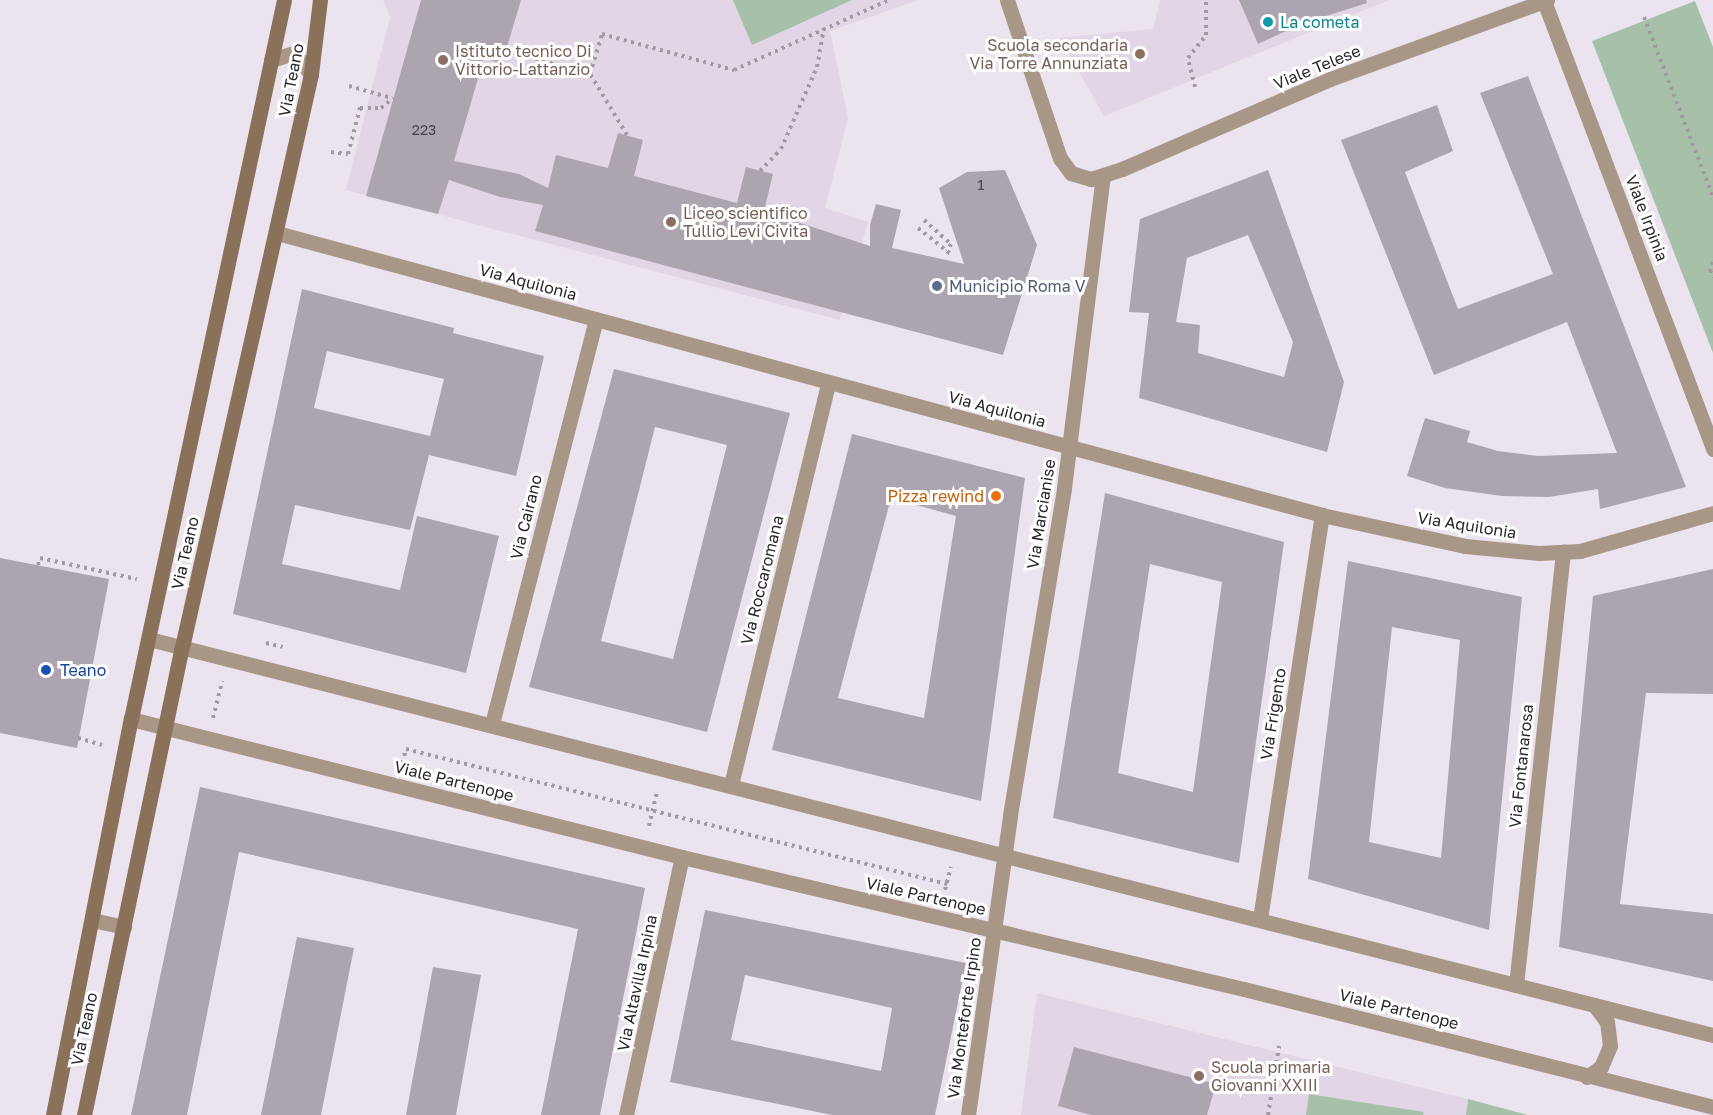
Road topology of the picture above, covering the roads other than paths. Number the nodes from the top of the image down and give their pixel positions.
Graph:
1 (284, 0) edge
2 (320, 0) edge
3 (1007, 0) edge
4 (1546, 1) edge
5 (271, 60) junction
6 (311, 74) junction
7 (1103, 177) junction
8 (277, 233) junction
9 (596, 319) junction
10 (828, 383) junction
11 (1069, 446) junction
12 (1713, 449) edge
13 (1713, 513) edge
14 (1322, 515) junction
15 (1563, 552) junction
16 (151, 632) junction
17 (183, 640) junction
18 (131, 719) junction
19 (492, 724) junction
20 (165, 728) junction
21 (731, 784) junction
22 (1005, 855) junction
23 (682, 858) junction
24 (1260, 919) junction
25 (92, 920) junction
26 (124, 927) junction
27 (995, 929) junction
28 (1516, 985) junction
29 (1594, 1005) junction
30 (1713, 1035) edge
31 (1587, 1077) junction
32 (1713, 1107) edge
33 (53, 1115) edge
34 (84, 1115) edge
35 (626, 1115) edge
36 (968, 1115) edge

1 - 5 street, Via Teano
2 - 6 street, Via Teano
3 - 7 street
4 - 7 street, Viale Telese
4 - 12 street, Viale Irpinia
5 - 6 street
5 - 16 street, Via Teano
6 - 8 street, Via Teano
7 - 11 street, Via Marcianise
8 - 9 street, Via Aquilonia
8 - 17 street, Via Teano
9 - 10 street, Via Aquilonia
9 - 19 street, Via Cairano
10 - 11 street, Via Aquilonia
10 - 21 street, Via Roccaromana
11 - 14 street, Via Aquilonia
11 - 22 street, Via Marcianise
13 - 15 street, Via Aquilonia
14 - 15 street, Via Aquilonia
14 - 24 street, Via Frigento
15 - 28 street, Via Fontanarosa
16 - 17 street
16 - 18 street, Via Teano
17 - 19 street
17 - 20 street, Via Teano
18 - 20 street, Viale Partenope
18 - 25 street, Via Teano
19 - 21 street
20 - 23 street, Viale Partenope
20 - 26 street, Via Teano
21 - 22 street
22 - 24 street
22 - 27 street, Via Monteforte Irpino
23 - 27 street, Viale Partenope
23 - 35 street, Via Altavilla Irpina
24 - 28 street
25 - 26 street
25 - 33 street, Via Teano
26 - 34 street, Via Teano
27 - 31 street, Viale Partenope
27 - 36 street, Via Monteforte Irpino
28 - 29 street
29 - 30 street
29 - 31 street
31 - 32 street, Viale Partenope

